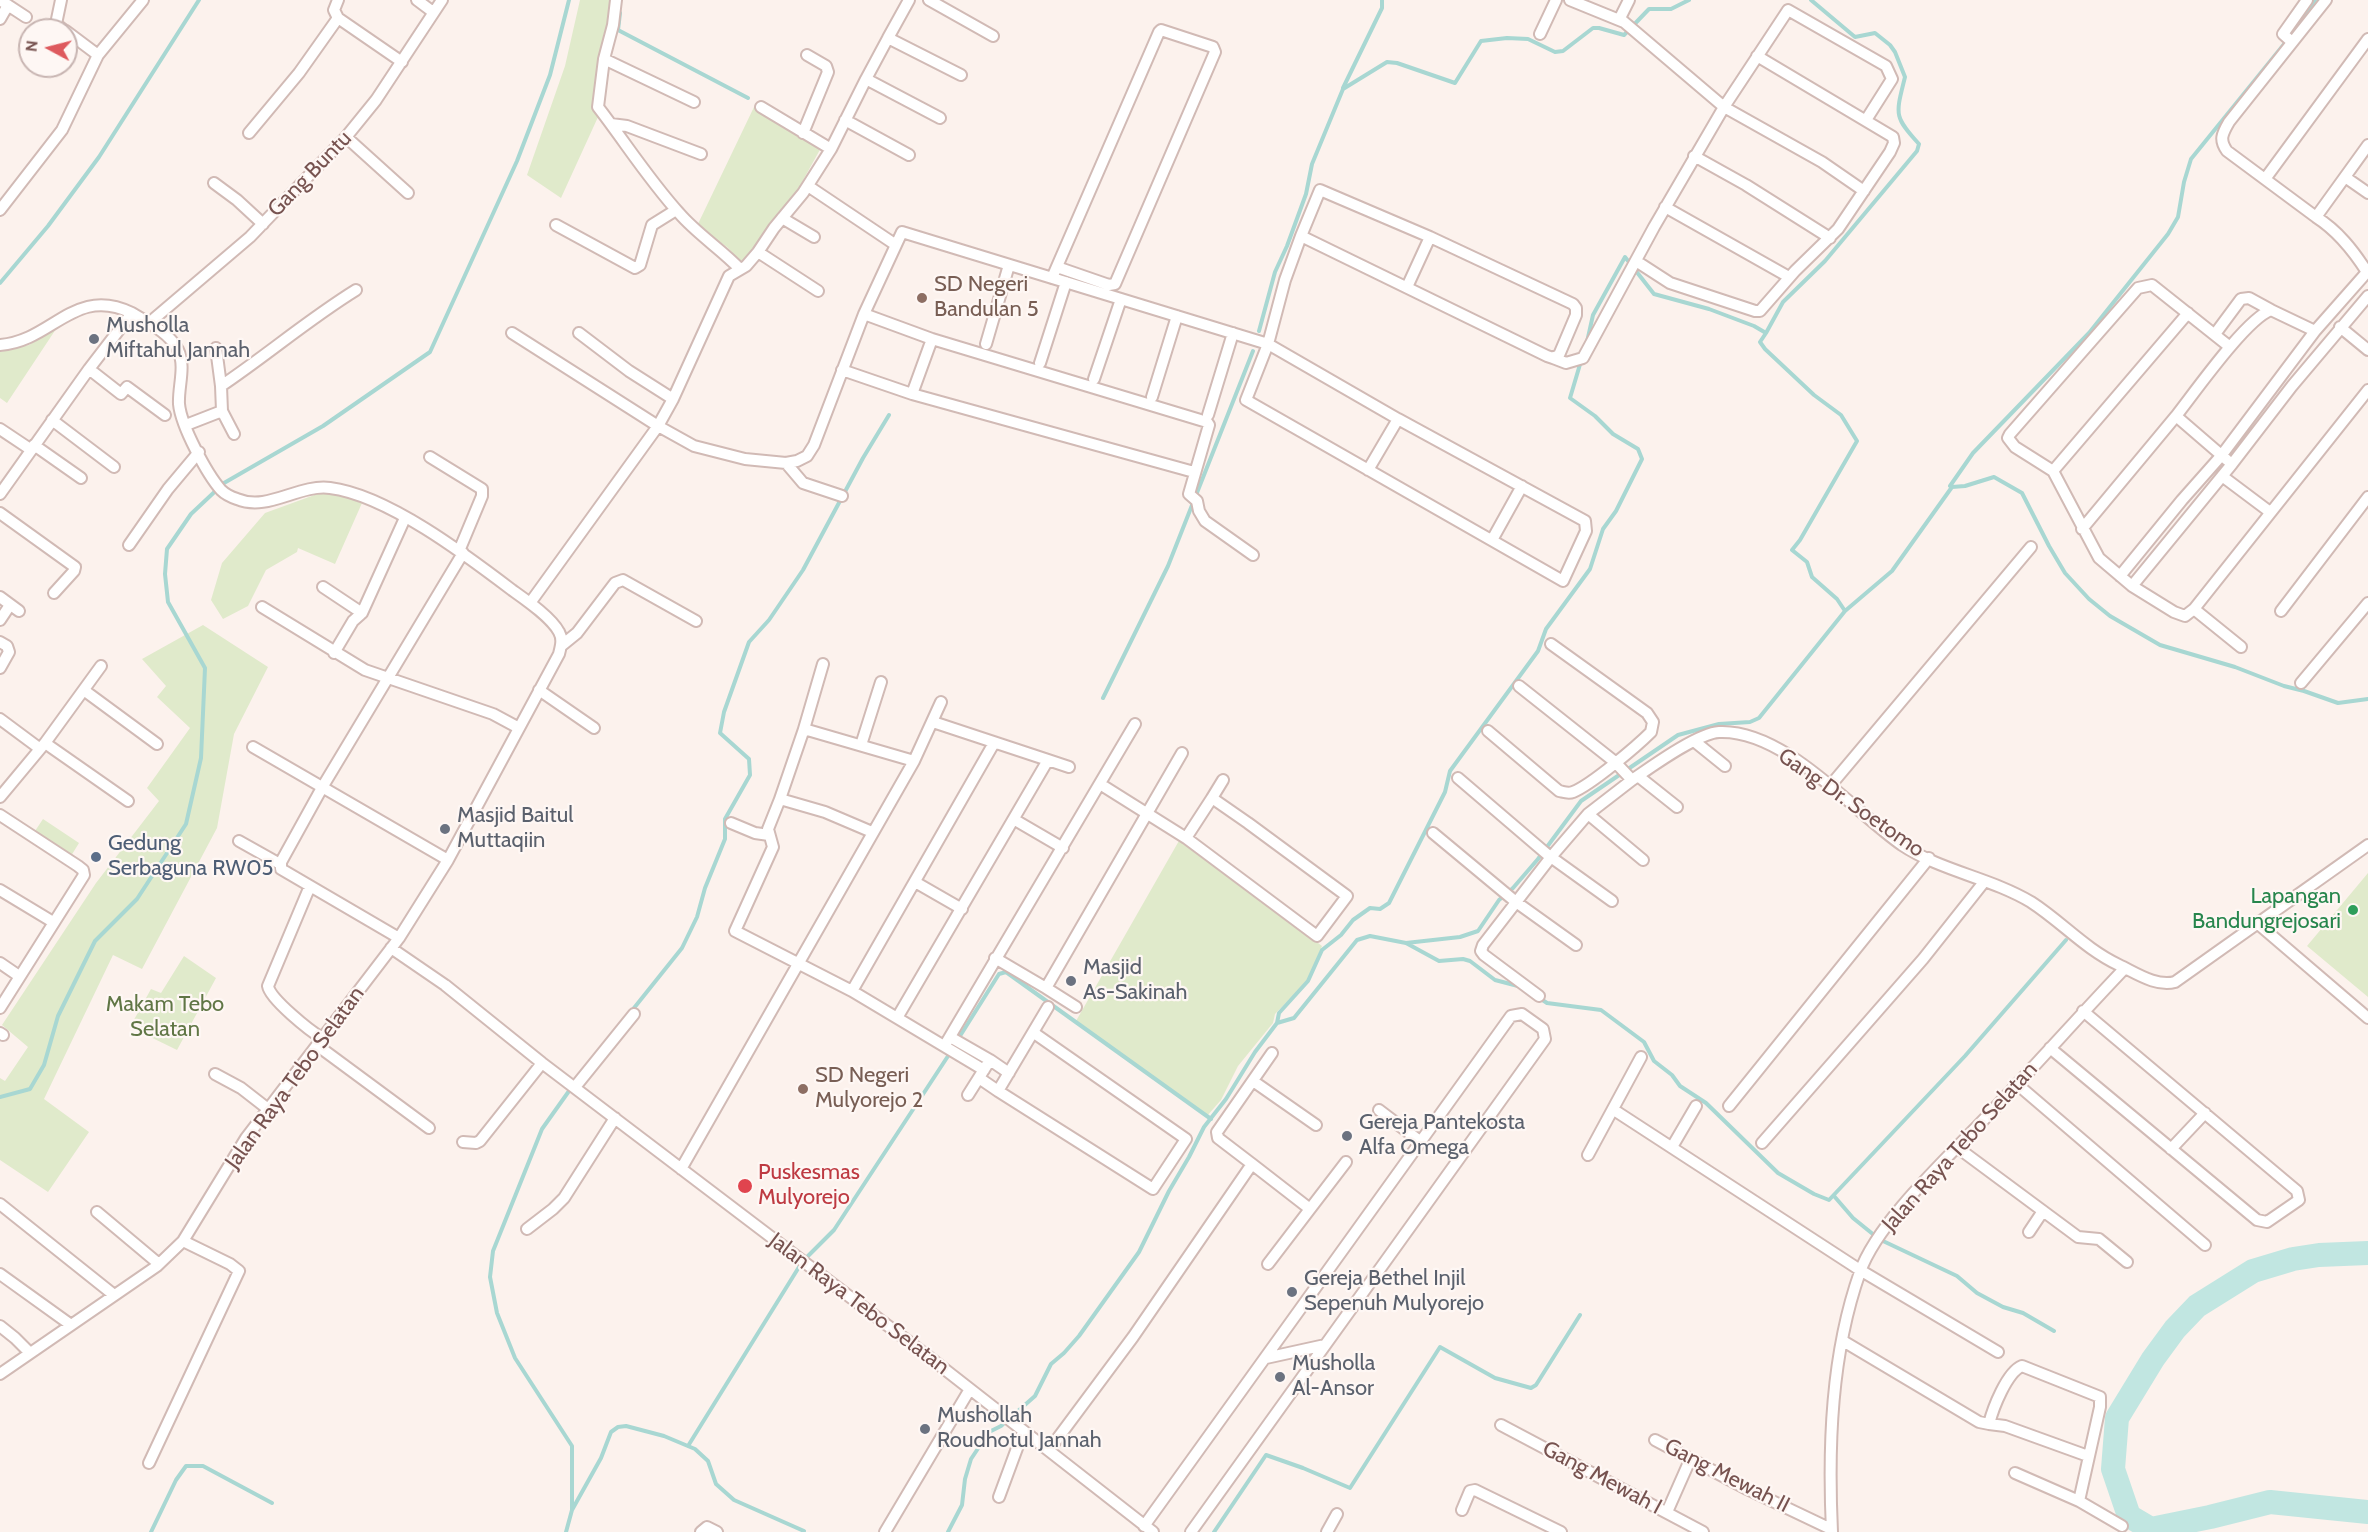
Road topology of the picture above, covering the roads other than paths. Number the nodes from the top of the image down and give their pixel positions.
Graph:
1 (61, 0) edge
2 (143, 0) edge
3 (338, 0) edge
4 (417, 0) edge
5 (442, 0) edge
6 (616, 0) edge
7 (909, 0) edge
8 (929, 0) edge
9 (1556, 0) edge
10 (1570, 0) edge
11 (1629, 0) edge
12 (2307, 0) edge
13 (2326, 0) edge
14 (4, 3) edge
15 (433, 12) junction
16 (26, 17) dead end
17 (57, 18) edge
18 (338, 18) junction
19 (0, 19) edge
20 (1619, 20) junction
21 (1540, 34) dead end
22 (993, 36) dead end
23 (888, 38) junction
24 (2290, 39) junction
25 (2368, 39) edge
26 (78, 40) edge
27 (98, 55) junction
28 (807, 55) dead end
29 (1757, 56) junction
30 (604, 59) junction
31 (402, 62) junction
32 (961, 75) dead end
33 (866, 79) junction
34 (694, 102) dead end
35 (761, 107) dead end
36 (1724, 107) junction
37 (940, 118) dead end
38 (845, 120) junction
39 (1866, 120) junction
40 (611, 124) junction
41 (249, 133) dead end
42 (803, 133) junction
43 (346, 137) junction
44 (2368, 146) edge
45 (831, 149) junction
46 (701, 154) dead end
47 (909, 155) dead end
48 (1694, 156) junction
49 (2345, 177) junction
50 (2265, 179) junction
51 (214, 183) dead end
52 (808, 186) junction
53 (1864, 191) junction
54 (408, 193) dead end
55 (2368, 193) edge
56 (1665, 207) junction
57 (0, 210) edge
58 (676, 210) junction
59 (2316, 217) junction
60 (782, 218) junction
61 (262, 224) junction
62 (556, 225) dead end
63 (1301, 236) junction
64 (814, 237) dead end
65 (1430, 237) junction
66 (1830, 238) junction
67 (896, 245) junction
68 (758, 252) junction
69 (1636, 261) junction
70 (1009, 265) junction
71 (1057, 267) junction
72 (740, 269) junction
73 (2367, 272) edge
74 (1052, 278) junction
75 (1789, 278) junction
76 (1066, 282) junction
77 (1407, 287) junction
78 (356, 290) dead end
79 (818, 291) dead end
80 (2368, 296) edge
81 (1121, 299) junction
82 (2340, 306) junction
83 (2271, 310) junction
84 (132, 313) junction
85 (2188, 313) junction
86 (864, 314) junction
87 (1177, 316) junction
88 (2349, 316) junction
89 (149, 323) junction
90 (2340, 327) junction
91 (2315, 331) junction
92 (512, 333) dead end
93 (579, 333) dead end
94 (1233, 333) junction
95 (2215, 334) junction
96 (932, 339) junction
97 (986, 344) dead end
98 (1268, 344) junction
99 (0, 345) edge
100 (2230, 347) junction
101 (216, 348) dead end
102 (2368, 350) edge
103 (1553, 358) junction
104 (1040, 363) dead end
105 (89, 369) junction
106 (842, 370) junction
107 (1094, 379) dead end
108 (221, 386) junction
109 (2368, 390) edge
110 (912, 394) junction
111 (1152, 397) dead end
112 (673, 399) junction
113 (222, 411) junction
114 (165, 415) dead end
115 (1208, 415) dead end
116 (2176, 416) junction
117 (1398, 419) junction
118 (52, 420) junction
119 (186, 426) junction
120 (658, 426) junction
121 (0, 429) edge
122 (234, 434) dead end
123 (32, 447) junction
124 (199, 453) junction
125 (2221, 456) junction
126 (430, 457) dead end
127 (786, 463) junction
128 (2232, 464) junction
129 (114, 467) dead end
130 (1368, 470) junction
131 (2053, 471) junction
132 (1194, 472) junction
133 (2222, 476) junction
134 (81, 478) dead end
135 (1522, 486) junction
136 (0, 494) edge
137 (842, 496) dead end
138 (2368, 497) edge
139 (2270, 512) junction
140 (0, 513) edge
141 (405, 518) junction
142 (2082, 529) junction
143 (1492, 540) junction
144 (129, 545) dead end
145 (2031, 547) dead end
146 (461, 552) junction
147 (1253, 555) dead end
148 (2120, 576) junction
149 (2132, 586) junction
150 (323, 587) dead end
151 (54, 593) dead end
152 (0, 597) edge
153 (530, 603) junction
154 (2368, 603) edge
155 (261, 607) dead end
156 (2194, 609) junction
157 (2281, 611) dead end
158 (362, 613) junction
159 (0, 620) edge
160 (696, 621) dead end
161 (0, 642) edge
162 (1551, 644) dead end
163 (561, 646) junction
164 (2241, 647) dead end
165 (334, 653) junction
166 (823, 664) dead end
167 (101, 666) dead end
168 (0, 668) edge
169 (386, 679) junction
170 (881, 682) dead end
171 (2301, 683) dead end
172 (1519, 686) dead end
173 (539, 690) junction
174 (85, 691) junction
175 (941, 702) dead end
176 (0, 719) edge
177 (933, 722) junction
178 (1135, 724) dead end
179 (519, 728) junction
180 (594, 728) dead end
181 (804, 729) junction
182 (1488, 731) dead end
183 (1694, 741) junction
184 (994, 743) junction
185 (157, 744) dead end
186 (42, 745) junction
187 (861, 745) junction
188 (254, 747) dead end
189 (1182, 753) dead end
190 (1048, 760) junction
191 (914, 761) junction
192 (1618, 765) junction
193 (1725, 766) dead end
194 (1069, 767) dead end
195 (1633, 777) junction
196 (1458, 778) dead end
197 (1223, 780) dead end
198 (1100, 784) junction
199 (323, 786) junction
200 (1830, 786) junction
201 (0, 797) edge
202 (1212, 798) junction
203 (780, 799) junction
204 (128, 801) dead end
205 (1677, 807) dead end
206 (1147, 812) junction
207 (1588, 814) junction
208 (0, 815) edge
209 (1015, 820) junction
210 (731, 823) dead end
211 (872, 832) junction
212 (1433, 833) dead end
213 (769, 835) junction
214 (1186, 838) junction
215 (239, 841) dead end
216 (1063, 848) junction
217 (2366, 849) edge
218 (1550, 856) junction
219 (1929, 858) junction
220 (448, 860) junction
221 (1644, 860) dead end
222 (280, 864) junction
223 (915, 882) junction
224 (1984, 882) junction
225 (310, 886) junction
226 (0, 890) edge
227 (1513, 900) junction
228 (1612, 901) dead end
229 (962, 909) junction
230 (53, 922) junction
231 (2257, 923) junction
232 (399, 938) junction
233 (1576, 945) dead end
234 (391, 948) junction
235 (995, 958) junction
236 (0, 963) edge
237 (798, 963) junction
238 (2125, 968) junction
239 (19, 976) junction
240 (1046, 988) junction
241 (852, 991) junction
242 (1539, 996) dead end
243 (1048, 1007) dead end
244 (1076, 1007) dead end
245 (0, 1008) edge
246 (2084, 1011) junction
247 (634, 1014) dead end
248 (897, 1018) junction
249 (2368, 1018) edge
250 (1034, 1033) junction
251 (947, 1041) junction
252 (320, 1042) junction
253 (2050, 1048) junction
254 (1272, 1053) dead end
255 (1641, 1057) dead end
256 (542, 1063) junction
257 (984, 1069) junction
258 (1009, 1072) junction
259 (215, 1074) dead end
260 (1253, 1081) junction
261 (2018, 1085) junction
262 (575, 1087) junction
263 (998, 1091) junction
264 (968, 1095) dead end
265 (1696, 1106) dead end
266 (1729, 1106) dead end
267 (268, 1109) junction
268 (1379, 1110) dead end
269 (1614, 1110) junction
270 (2205, 1113) junction
271 (615, 1118) junction
272 (1316, 1125) dead end
273 (429, 1128) dead end
274 (464, 1142) dead end
275 (1421, 1142) junction
276 (1762, 1143) dead end
277 (1672, 1147) junction
278 (1958, 1148) junction
279 (2171, 1149) junction
280 (1588, 1155) dead end
281 (1346, 1161) dead end
282 (1252, 1164) junction
283 (681, 1169) junction
284 (0, 1204) edge
285 (1310, 1209) junction
286 (2043, 1211) junction
287 (97, 1212) dead end
288 (527, 1230) dead end
289 (2029, 1232) dead end
290 (183, 1240) junction
291 (2205, 1245) dead end
292 (2127, 1262) dead end
293 (159, 1264) junction
294 (1268, 1264) dead end
295 (1860, 1270) junction
296 (0, 1274) edge
297 (114, 1295) junction
298 (71, 1324) junction
299 (0, 1326) edge
300 (1843, 1341) junction
301 (1324, 1345) junction
302 (1998, 1352) dead end
303 (30, 1353) junction
304 (1266, 1358) junction
305 (0, 1374) edge
306 (970, 1389) junction
307 (1989, 1424) junction
308 (1501, 1425) dead end
309 (1019, 1429) junction
310 (1655, 1440) dead end
311 (1049, 1450) junction
312 (2088, 1456) junction
313 (1690, 1460) junction
314 (149, 1463) dead end
315 (2015, 1473) dead end
316 (999, 1497) dead end
317 (2079, 1501) junction
318 (1462, 1509) dead end
319 (1667, 1512) junction
320 (1337, 1514) dead end
321 (2122, 1526) dead end
322 (1149, 1529) edge
323 (1831, 1530) edge
324 (701, 1532) edge
325 (717, 1532) edge
326 (885, 1532) edge
327 (1191, 1532) edge
328 (1327, 1532) edge
329 (1561, 1532) edge
330 (1703, 1532) edge

1 - 17 street
2 - 27 street
3 - 18 street
4 - 15 street
5 - 15 street, Gang Buntu
6 - 30 street
7 - 23 street
8 - 22 street
9 - 21 street
10 - 20 street
11 - 20 street
12 - 24 street
13 - 24 street
14 - 16 street
14 - 19 street
15 - 31 street, Gang Buntu
18 - 31 street
18 - 41 street
20 - 36 street
23 - 32 street
23 - 33 street
24 - 50 street
25 - 50 street
26 - 27 street
27 - 57 street
28 - 42 street
29 - 36 street
29 - 39 street
29 - 39 street
30 - 34 street
30 - 40 street
31 - 43 street, Gang Buntu
33 - 37 street
33 - 38 street
35 - 42 street
36 - 48 street
36 - 53 street
38 - 45 street
38 - 47 street
39 - 53 street
40 - 46 street
40 - 58 street
42 - 45 street
43 - 54 street
43 - 61 street, Gang Buntu
44 - 49 street
45 - 52 street
48 - 56 street
48 - 66 street
49 - 55 street
49 - 59 street
50 - 59 street
51 - 61 street
52 - 60 street
52 - 67 street
53 - 66 street
56 - 69 street
56 - 75 street
58 - 62 street
58 - 72 street
59 - 73 street
60 - 64 street
60 - 68 street
61 - 89 street, Gang Buntu
63 - 65 street
63 - 77 street
63 - 98 street
65 - 77 street
65 - 103 street
66 - 75 street
67 - 70 street
67 - 86 street
68 - 72 street
68 - 79 street
69 - 75 street
69 - 103 street
70 - 74 street
70 - 97 street
71 - 71 street
71 - 74 street
72 - 112 street
73 - 82 street
74 - 76 street
76 - 81 street
76 - 104 street
77 - 103 street
78 - 108 street
80 - 88 street
81 - 87 street
81 - 107 street
82 - 88 street
82 - 91 street
83 - 91 street
83 - 95 street
83 - 100 street
84 - 89 street
84 - 99 street
84 - 105 street
85 - 95 street
85 - 131 street
85 - 131 street
86 - 96 street
86 - 106 street
87 - 94 street
87 - 111 street
88 - 90 street
89 - 119 street
90 - 102 street
90 - 128 street
91 - 125 street
92 - 120 street
93 - 112 street
94 - 98 street
94 - 115 street
95 - 100 street
96 - 110 street
96 - 132 street
98 - 117 street
98 - 130 street
100 - 116 street
101 - 108 street
105 - 114 street
105 - 118 street
106 - 110 street
106 - 127 street
108 - 113 street
109 - 139 street
110 - 132 street
112 - 120 street
113 - 119 street
113 - 122 street
116 - 125 street
116 - 142 street
117 - 130 street
117 - 135 street
118 - 123 street
118 - 129 street
119 - 124 street
120 - 127 street
120 - 153 street
121 - 123 street
123 - 134 street
123 - 136 street
124 - 141 street
124 - 144 street
125 - 128 street
125 - 148 street
126 - 146 street
127 - 137 street
128 - 133 street
130 - 143 street
131 - 142 street
132 - 147 street
133 - 139 street
133 - 149 street
135 - 143 street
135 - 143 street
138 - 157 street
139 - 156 street
140 - 151 street
141 - 146 street
141 - 158 street
142 - 148 street
145 - 200 street
146 - 153 street
146 - 169 street
148 - 149 street
149 - 156 street
150 - 158 street
152 - 159 street
153 - 163 street
154 - 171 street
155 - 165 street
156 - 164 street
158 - 165 street
160 - 163 street
161 - 168 street
162 - 192 street
163 - 173 street, Jalan Raya Tebo Selatan
165 - 169 street
166 - 181 street
167 - 174 street
169 - 179 street
169 - 199 street
170 - 187 street
172 - 192 street
173 - 179 street, Jalan Raya Tebo Selatan
173 - 180 street
174 - 185 street
174 - 186 street
175 - 177 street
176 - 186 street
177 - 184 street
177 - 191 street
178 - 198 street
179 - 220 street, Jalan Raya Tebo Selatan
181 - 187 street
181 - 203 street
182 - 192 street
183 - 193 street
183 - 195 street, Gang Dr. Soetomo
183 - 200 street, Gang Dr. Soetomo
184 - 190 street
184 - 223 street
186 - 201 street
186 - 204 street
187 - 191 street
188 - 199 street
189 - 206 street
190 - 194 street
190 - 209 street
191 - 211 street
192 - 195 street
195 - 205 street
195 - 207 street, Gang Dr. Soetomo
196 - 218 street
197 - 202 street
198 - 206 street
198 - 216 street
199 - 220 street
199 - 222 street
200 - 219 street, Gang Dr. Soetomo
202 - 214 street
202 - 214 street
203 - 211 street
203 - 213 street
206 - 214 street
206 - 240 street
207 - 218 street, Gang Dr. Soetomo
207 - 221 street
208 - 230 street
209 - 216 street
209 - 229 street
210 - 213 street
211 - 237 street
212 - 227 street
213 - 237 street
215 - 222 street
216 - 235 street
217 - 231 street, Gang Dr. Soetomo
218 - 227 street, Gang Dr. Soetomo
218 - 228 street
219 - 224 street, Gang Dr. Soetomo
219 - 266 street
220 - 232 street, Jalan Raya Tebo Selatan
222 - 225 street
223 - 229 street
223 - 241 street
224 - 238 street, Gang Dr. Soetomo
224 - 276 street
225 - 232 street
225 - 252 street
226 - 230 street
227 - 233 street
227 - 242 street, Gang Dr. Soetomo
229 - 248 street
230 - 239 street
231 - 238 street, Gang Dr. Soetomo
231 - 249 street
232 - 234 street, Jalan Raya Tebo Selatan
234 - 252 street, Jalan Raya Tebo Selatan
234 - 256 street, Jalan Raya Tebo Selatan
235 - 240 street
235 - 251 street
236 - 239 street
237 - 241 street
237 - 283 street
238 - 246 street, Jalan Raya Tebo Selatan
239 - 245 street
240 - 244 street
241 - 248 street
243 - 250 street
246 - 253 street, Jalan Raya Tebo Selatan
246 - 270 street
247 - 262 street
248 - 251 street
250 - 258 street
250 - 263 street
251 - 257 street
252 - 267 street, Jalan Raya Tebo Selatan
252 - 273 street
253 - 261 street, Jalan Raya Tebo Selatan
253 - 279 street
254 - 260 street
255 - 269 street
256 - 262 street, Jalan Raya Tebo Selatan
256 - 274 street
257 - 258 street
257 - 263 street
257 - 264 street
258 - 263 street
259 - 267 street
260 - 272 street
260 - 282 street
261 - 278 street, Jalan Raya Tebo Selatan
261 - 291 street
262 - 271 street, Jalan Raya Tebo Selatan
265 - 277 street
267 - 290 street, Jalan Raya Tebo Selatan
268 - 275 street
269 - 277 street
269 - 280 street
270 - 279 street
270 - 279 street
271 - 283 street, Jalan Raya Tebo Selatan
271 - 288 street
275 - 301 street
275 - 304 street
277 - 295 street
278 - 286 street
278 - 295 street, Jalan Raya Tebo Selatan
281 - 285 street
282 - 285 street
282 - 311 street
283 - 306 street, Jalan Raya Tebo Selatan
284 - 297 street
285 - 294 street
286 - 289 street
286 - 292 street
287 - 293 street
290 - 293 street, Jalan Raya Tebo Selatan
290 - 314 street
293 - 297 street, Jalan Raya Tebo Selatan
295 - 300 street, Jalan Raya Tebo Selatan
295 - 302 street
296 - 298 street
297 - 298 street, Jalan Raya Tebo Selatan
298 - 303 street, Jalan Raya Tebo Selatan
299 - 303 street
300 - 307 street
300 - 323 street, Jalan Raya Tebo Selatan
301 - 304 street
301 - 327 street
303 - 305 street, Jalan Raya Tebo Selatan
304 - 322 street
306 - 309 street, Jalan Raya Tebo Selatan
306 - 326 street
307 - 312 street
307 - 312 street
308 - 319 street, Gang Mewah I
309 - 311 street, Jalan Raya Tebo Selatan
309 - 316 street
310 - 313 street, Gang Mewah II
311 - 322 street, Jalan Raya Tebo Selatan
312 - 317 street
313 - 319 street
313 - 323 street, Gang Mewah II
315 - 317 street
317 - 321 street
318 - 329 street
319 - 330 street, Gang Mewah I
320 - 328 street
324 - 325 street

